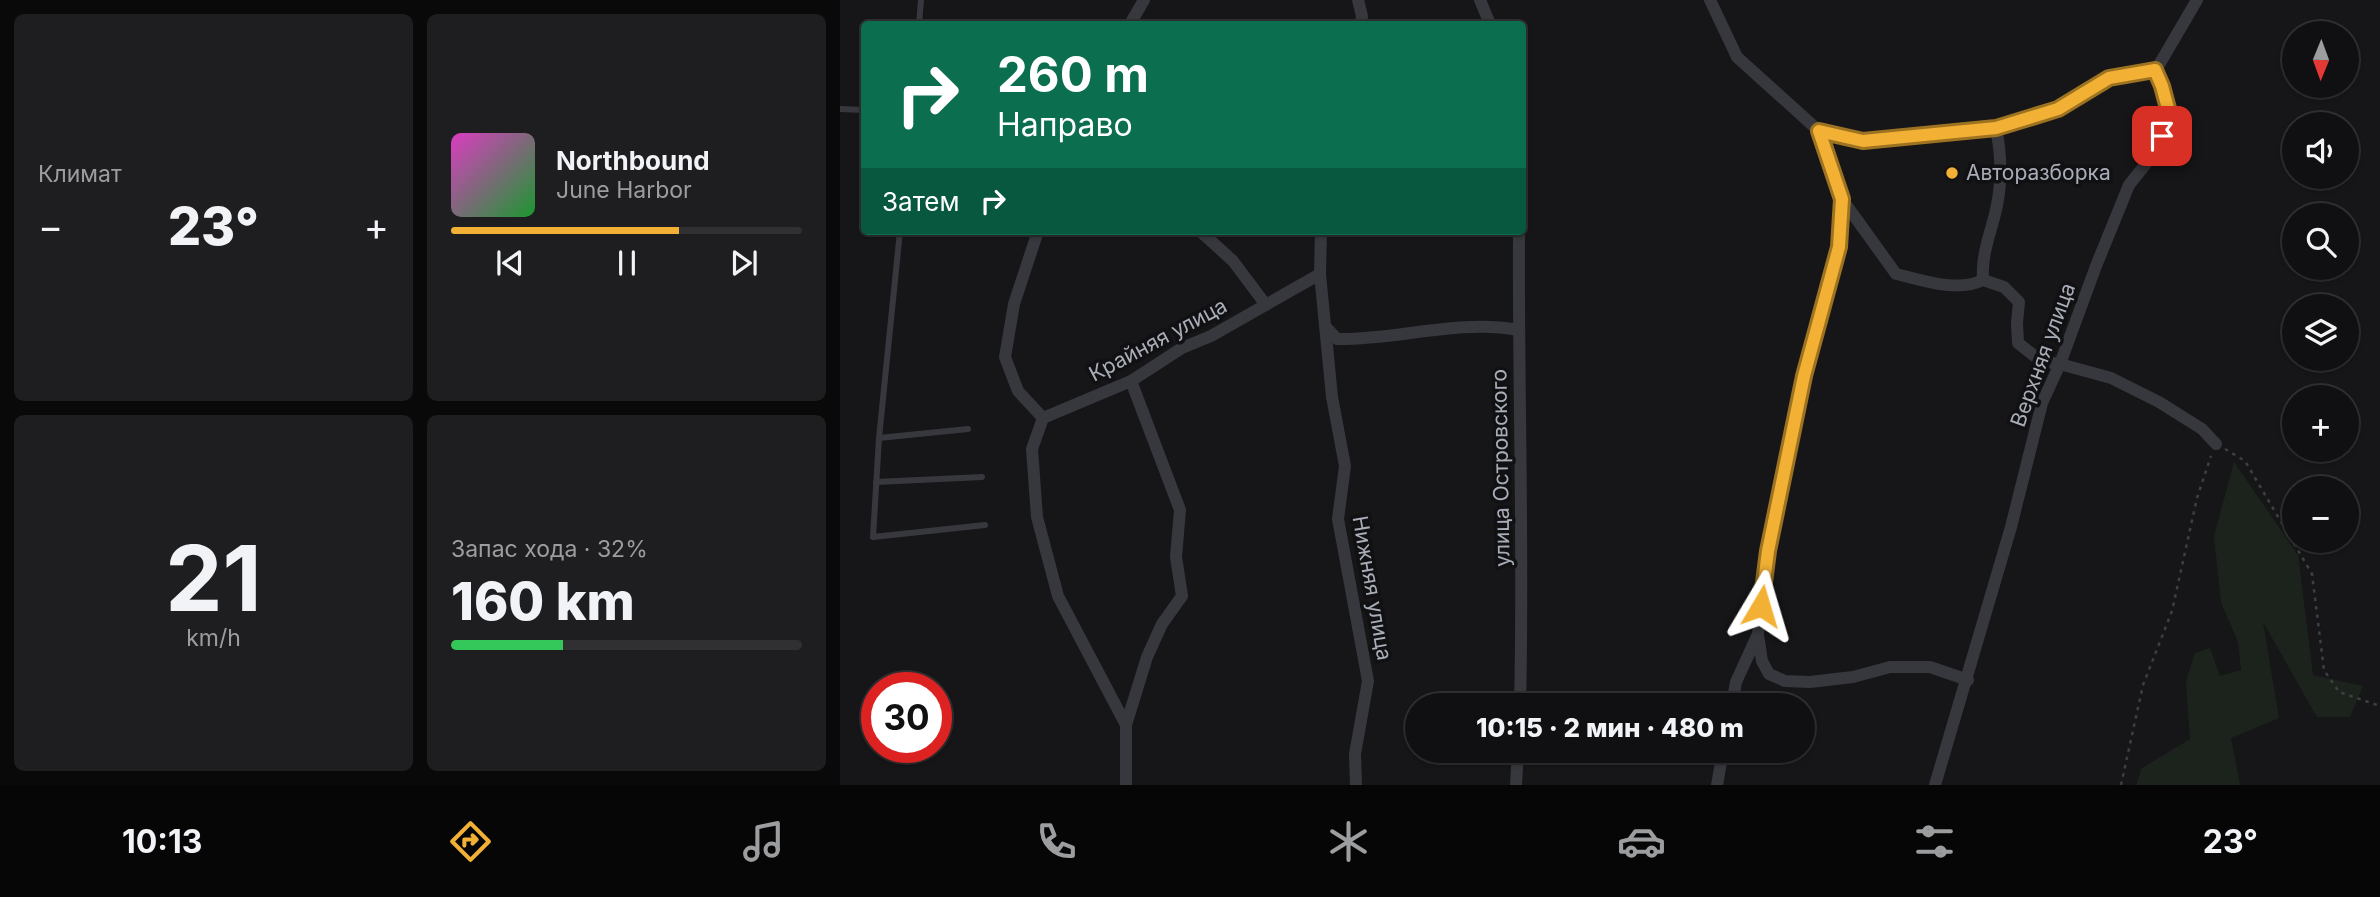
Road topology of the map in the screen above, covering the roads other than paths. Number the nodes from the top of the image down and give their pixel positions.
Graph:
1 (920, 0) edge
2 (1144, 0) edge
3 (1358, 0) edge
4 (1480, 0) edge
5 (1710, 0) edge
6 (2197, 0) edge
7 (919, 21) edge
8 (1132, 21) edge
9 (1361, 21) edge
10 (1489, 21) edge
11 (2155, 70) junction
12 (840, 109) edge
13 (861, 110) edge
14 (1996, 128) junction
15 (1819, 131) junction
16 (1842, 199) junction
17 (900, 235) edge
18 (1037, 235) edge
19 (1204, 235) edge
20 (1321, 235) edge
21 (1519, 235) edge
22 (1320, 274) junction
23 (1983, 280) junction
24 (1266, 305) junction
25 (1325, 326) junction
26 (1518, 330) junction
27 (2060, 364) junction
28 (1131, 381) junction
29 (1043, 418) junction
30 (968, 429) dead end
31 (879, 438) junction
32 (2216, 443) road end
33 (982, 477) dead end
34 (876, 482) junction
35 (985, 525) dead end
36 (1758, 634) junction
37 (1968, 680) junction
38 (1520, 693) edge
39 (1734, 693) edge
40 (1126, 726) junction
41 (1517, 763) edge
42 (1721, 763) edge
43 (1126, 785) edge
44 (1356, 785) edge
45 (1516, 785) edge
46 (1717, 785) edge
47 (1935, 785) edge

1 - 7 lane
2 - 8 street
3 - 9 street
4 - 10 street
5 - 15 street
6 - 11 street
11 - 14 street
11 - 27 street, Верхняя улица
12 - 13 lane
14 - 15 street
14 - 23 street
15 - 16 street
16 - 23 street
16 - 36 street
17 - 31 lane
18 - 29 street
19 - 24 street
20 - 22 street, Нижняя улица
21 - 26 street, улица Островского
22 - 24 street, Крайняя улица
22 - 25 street, Нижняя улица
23 - 27 street
24 - 28 street, Крайняя улица
25 - 26 street
25 - 44 street, Нижняя улица
26 - 38 street, улица Островского
27 - 32 street
27 - 37 street, Верхняя улица
28 - 29 street, Крайняя улица
28 - 40 street
29 - 40 street
30 - 31 lane
31 - 34 lane
33 - 34 lane
34 - 35 lane
36 - 37 street
36 - 39 street
37 - 47 street, Верхняя улица
40 - 43 street
41 - 45 street
42 - 46 street

